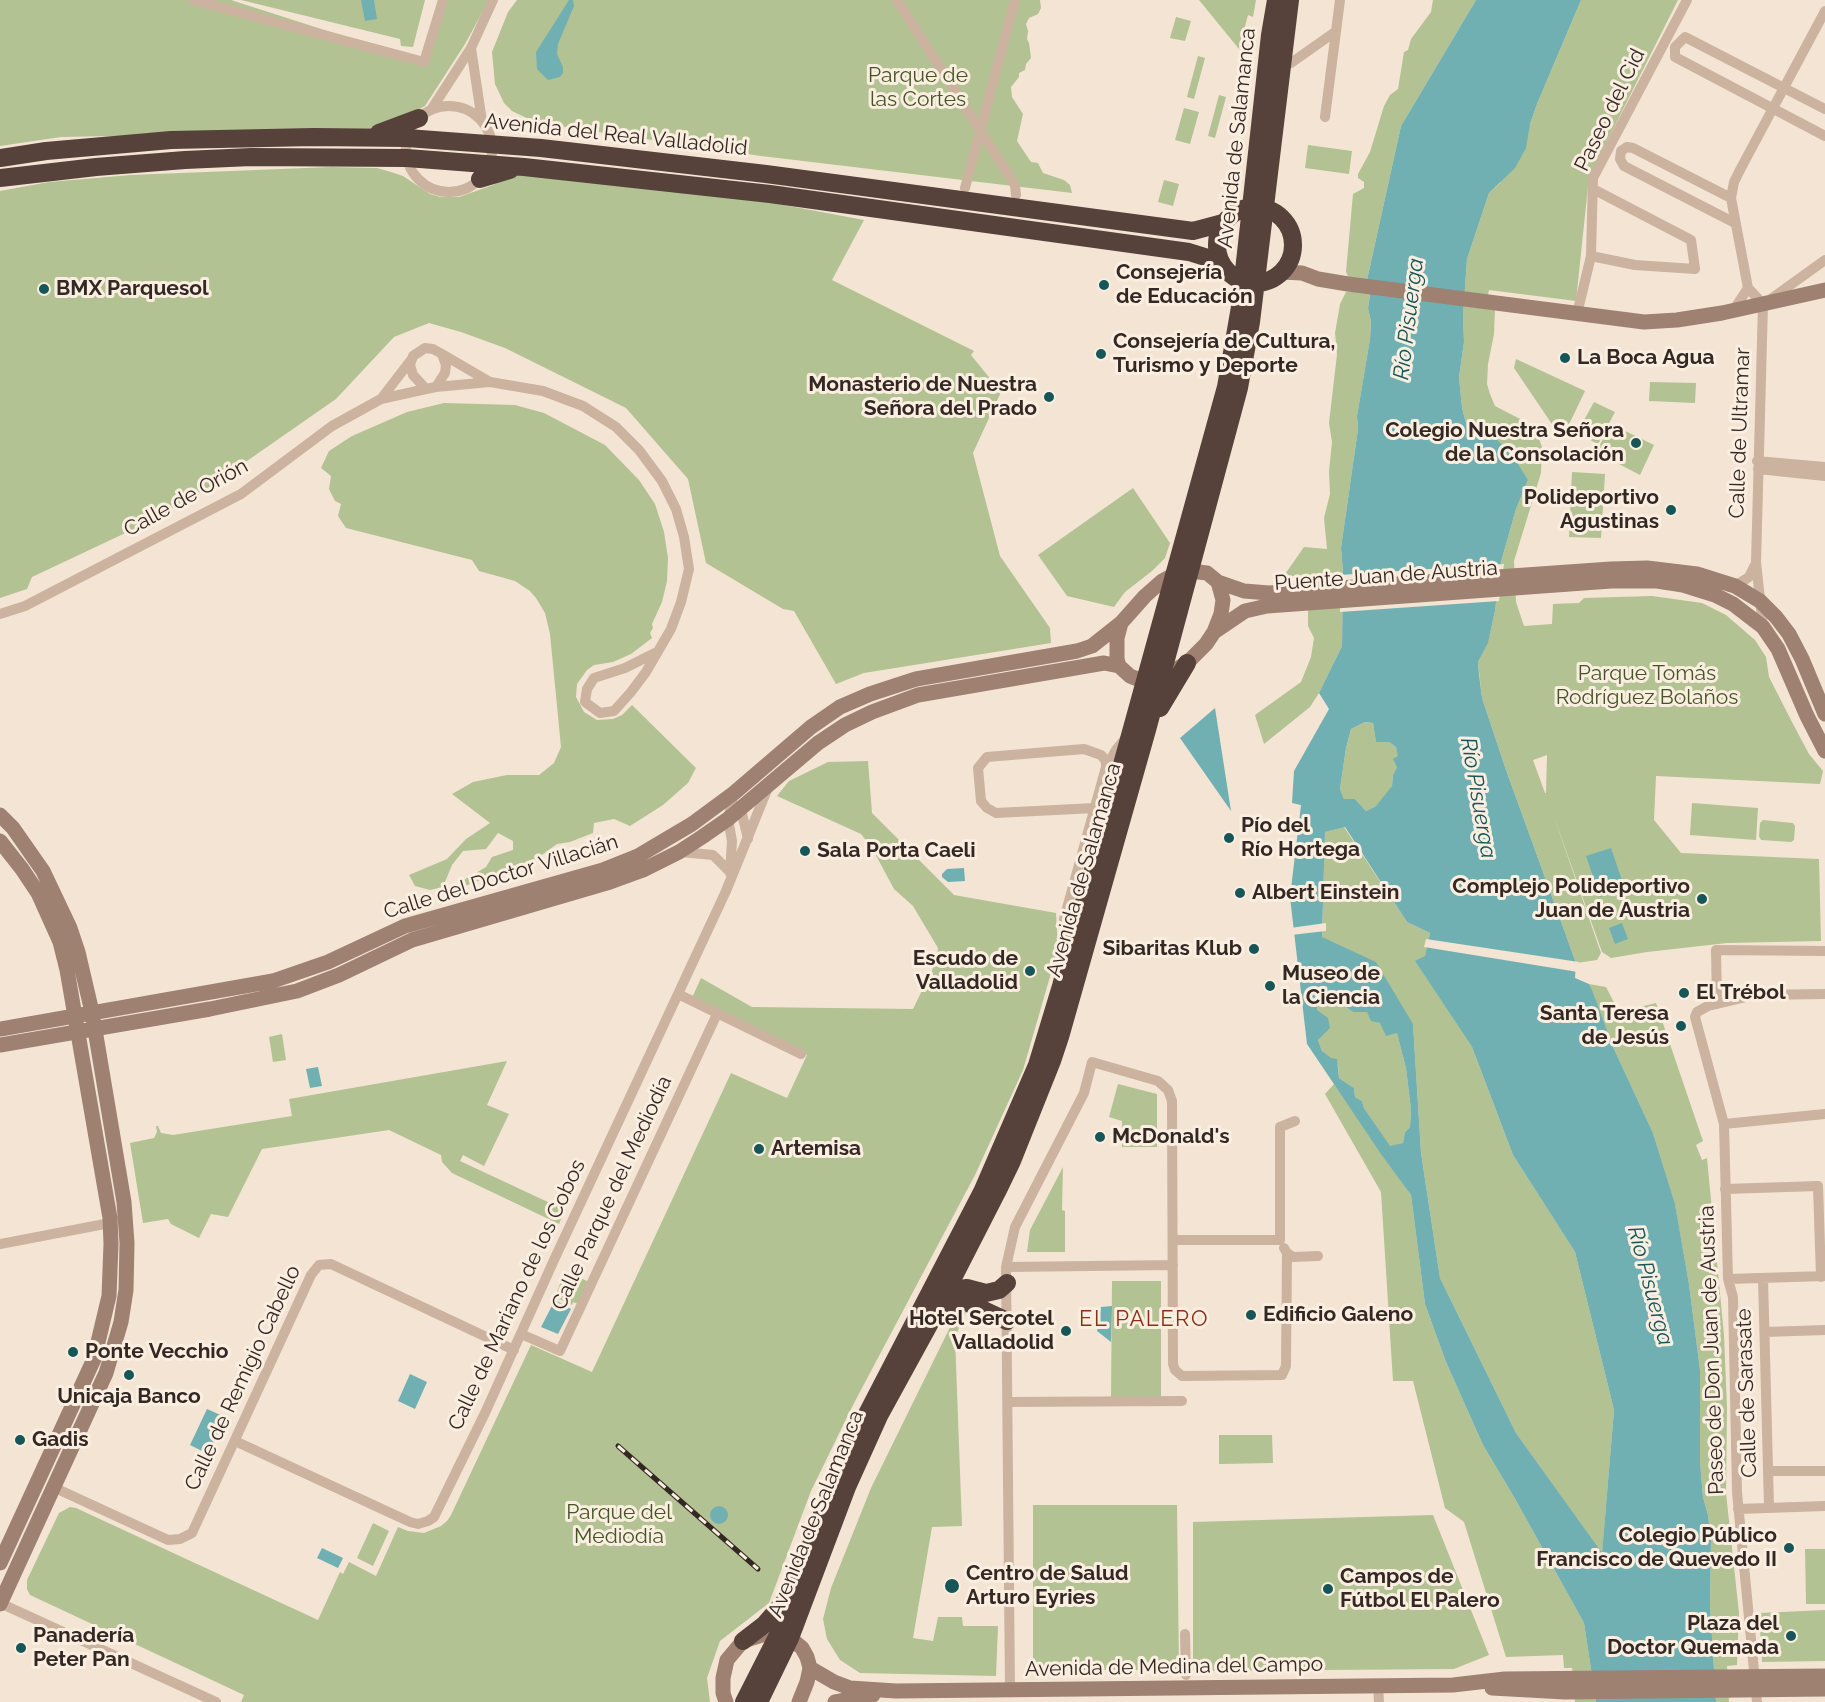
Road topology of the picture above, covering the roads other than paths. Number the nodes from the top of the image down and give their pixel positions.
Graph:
1 (193, 0) edge
2 (443, 0) edge
3 (493, 0) edge
4 (897, 0) edge
5 (1015, 0) edge
6 (1276, 0) edge
7 (1290, 0) edge
8 (1340, 0) edge
9 (1687, 0) edge
10 (1825, 10) edge
11 (1335, 32) junction
12 (471, 48) junction
13 (1286, 66) junction
14 (1783, 88) junction
15 (1773, 109) junction
16 (1825, 110) edge
17 (425, 114) junction
18 (1325, 117) dead end
19 (482, 121) junction
20 (980, 130) junction
21 (1825, 136) edge
22 (364, 137) junction
23 (407, 138) junction
24 (492, 143) junction
25 (1257, 153) junction
26 (0, 158) edge
27 (407, 159) junction
28 (485, 171) junction
29 (0, 178) edge
30 (965, 188) dead end
31 (1593, 189) junction
32 (1016, 195) dead end
33 (1731, 198) junction
34 (1258, 208) junction
35 (1228, 219) junction
36 (1735, 223) junction
37 (1591, 256) junction
38 (1825, 260) edge
39 (1221, 262) junction
40 (1281, 272) junction
41 (1250, 281) junction
42 (1796, 281) junction
43 (1748, 288) junction
44 (1825, 290) edge
45 (1804, 295) junction
46 (1763, 304) junction
47 (1733, 311) junction
48 (1577, 314) junction
49 (442, 354) junction
50 (412, 360) junction
51 (490, 382) junction
52 (431, 388) junction
53 (381, 399) junction
54 (1757, 465) junction
55 (1825, 467) edge
56 (1825, 476) edge
57 (1756, 562) junction
58 (1183, 572) junction
59 (1567, 578) junction
60 (1218, 582) junction
61 (1735, 586) junction
62 (1278, 598) junction
63 (1760, 600) junction
64 (0, 614) edge
65 (1121, 623) junction
66 (1763, 627) junction
67 (1214, 632) junction
68 (657, 652) junction
69 (1187, 663) junction
70 (1119, 666) junction
71 (1153, 680) junction
72 (1825, 714) edge
73 (1138, 732) junction
74 (1825, 751) edge
75 (1106, 767) junction
76 (769, 785) junction
77 (730, 807) junction
78 (1095, 808) junction
79 (0, 816) edge
80 (748, 840) junction
81 (0, 841) edge
82 (743, 851) junction
83 (679, 852) junction
84 (731, 854) junction
85 (713, 855) junction
86 (730, 872) junction
87 (726, 891) junction
88 (1825, 951) edge
89 (1070, 954) junction
90 (678, 994) junction
91 (1825, 994) edge
92 (1713, 1005) junction
93 (92, 1012) junction
94 (717, 1014) junction
95 (75, 1016) junction
96 (0, 1029) edge
97 (94, 1029) junction
98 (78, 1032) junction
99 (0, 1046) edge
100 (801, 1054) dead end
101 (1825, 1114) edge
102 (1296, 1121) dead end
103 (1724, 1124) junction
104 (1725, 1189) junction
105 (110, 1223) junction
106 (1173, 1240) junction
107 (1280, 1240) junction
108 (0, 1244) edge
109 (1287, 1253) junction
110 (1318, 1256) dead end
111 (1173, 1265) junction
112 (959, 1268) junction
113 (1006, 1275) junction
114 (1823, 1276) edge
115 (1763, 1278) junction
116 (1728, 1279) junction
117 (968, 1288) junction
118 (946, 1292) junction
119 (927, 1298) junction
120 (1007, 1321) junction
121 (930, 1323) junction
122 (1825, 1330) edge
123 (1765, 1332) junction
124 (521, 1334) junction
125 (514, 1350) junction
126 (1182, 1401) dead end
127 (1008, 1402) junction
128 (235, 1441) junction
129 (1769, 1471) junction
130 (1825, 1471) edge
131 (53, 1487) junction
132 (1825, 1506) edge
133 (1769, 1507) junction
134 (1738, 1509) junction
135 (0, 1563) edge
136 (795, 1588) junction
137 (0, 1604) edge
138 (1185, 1634) dead end
139 (785, 1635) junction
140 (743, 1641) junction
141 (810, 1668) junction
142 (1186, 1675) dead end
143 (1825, 1676) edge
144 (1453, 1684) junction
145 (1565, 1685) junction
146 (1378, 1686) junction
147 (1825, 1689) edge
148 (1010, 1690) junction
149 (1756, 1690) edge
150 (896, 1691) junction
151 (1110, 1696) edge
152 (1512, 1696) edge
153 (216, 1702) edge
154 (726, 1702) edge
155 (744, 1702) edge
156 (759, 1702) edge
157 (799, 1702) edge
158 (835, 1702) edge
159 (1379, 1702) edge

1 - 2 street
3 - 12 street
4 - 20 street
5 - 20 street
6 - 25 highway, Avenida de Salamanca
7 - 13 highway, Avenida de Salamanca
8 - 11 street
9 - 31 street, Paseo del Cid
10 - 14 street
11 - 13 street
11 - 18 street
12 - 17 street
12 - 19 street
13 - 34 highway, Avenida de Salamanca
14 - 15 street
14 - 15 street
14 - 16 street
15 - 21 street
15 - 33 street
17 - 19 street
17 - 22 highway
17 - 23 street
19 - 24 street
20 - 30 street
20 - 32 street
22 - 23 highway, Avenida del Real Valladolid
22 - 26 highway, Avenida del Real Valladolid
23 - 24 highway, Avenida del Real Valladolid
23 - 27 street
24 - 28 street
24 - 35 highway, Avenida del Real Valladolid
25 - 34 highway, Avenida de Salamanca
25 - 35 highway
27 - 28 highway, Avenida del Real Valladolid
27 - 28 street
27 - 29 highway, Avenida del Real Valladolid
28 - 39 highway, Avenida del Real Valladolid
31 - 37 street, Paseo del Cid
31 - 37 street
33 - 36 street
33 - 36 street
34 - 35 highway, Avenida del Real Valladolid
34 - 40 highway
34 - 41 highway, Avenida de Salamanca
35 - 39 highway
36 - 43 street
37 - 48 street, Paseo del Cid
38 - 42 street
39 - 41 highway
40 - 41 highway
40 - 48 street
41 - 58 highway, Avenida de Salamanca
42 - 45 street
42 - 46 street
43 - 46 street
43 - 47 street
44 - 45 street
45 - 46 street
46 - 47 street
46 - 54 street, Calle de Ultramar
47 - 48 street
49 - 50 street
49 - 51 street, Calle de Orión
49 - 52 street
50 - 52 street
50 - 53 street, Calle de Orión
51 - 52 street, Calle de Orión
51 - 68 street, Calle de Orión
52 - 53 street, Calle de Orión
53 - 64 street, Calle de Orión
54 - 55 street
54 - 56 street
54 - 57 street, Calle de Ultramar
57 - 61 street
57 - 63 street, Calle de Ultramar
58 - 60 street, Puente Juan de Austria
58 - 65 street, Calle del Doctor Villacián
58 - 71 highway, Avenida de Salamanca
59 - 61 street
59 - 62 street, Puente Juan de Austria
59 - 66 street
60 - 62 street, Puente Juan de Austria
60 - 67 street
61 - 63 street
62 - 67 street, Puente Juan de Austria
63 - 66 street, Calle de Ultramar
63 - 72 street
65 - 70 street
65 - 77 street, Calle del Doctor Villacián
66 - 74 street
67 - 69 street
68 - 68 street, Calle de Orión
69 - 71 street
69 - 73 highway
70 - 71 street
70 - 76 street, Calle del Doctor Villacián
71 - 73 highway, Avenida de Salamanca
73 - 75 street, Avenida de Salamanca
73 - 89 highway, Avenida de Salamanca
73 - 112 highway, Avenida de Salamanca
75 - 78 street, Avenida de Salamanca
75 - 78 street
76 - 77 street, Calle del Doctor Villacián
76 - 80 street, Calle de Mariano de los Cobos
77 - 80 street
77 - 83 street, Calle del Doctor Villacián
77 - 84 street, Calle de Mariano de los Cobos
77 - 93 street, Calle del Doctor Villacián
78 - 89 street, Avenida de Salamanca
79 - 93 street
80 - 82 street, Calle de Mariano de los Cobos
81 - 95 street
82 - 84 street
82 - 87 street, Calle de Mariano de los Cobos
83 - 85 street
83 - 97 street, Calle del Doctor Villacián
84 - 85 street
84 - 86 street, Calle de Mariano de los Cobos
85 - 86 street
86 - 87 street, Calle de Mariano de los Cobos
87 - 90 street, Calle de Mariano de los Cobos
88 - 92 street
89 - 119 highway, Avenida de Salamanca
90 - 94 street
90 - 124 street, Calle de Mariano de los Cobos
91 - 92 street
92 - 103 street, Paseo de Don Juan de Austria
93 - 95 street, Calle del Doctor Villacián
93 - 97 street
94 - 100 street
94 - 124 street, Calle Parque del Mediodía
95 - 96 street, Calle del Doctor Villacián
95 - 98 street
97 - 98 street, Calle del Doctor Villacián
97 - 131 street
98 - 99 street, Calle del Doctor Villacián
98 - 105 street
101 - 103 street
102 - 107 street
103 - 104 street, Paseo de Don Juan de Austria
104 - 114 street
104 - 116 street, Paseo de Don Juan de Austria
105 - 108 street
105 - 135 street
106 - 107 street
106 - 111 street
106 - 113 street
107 - 109 street
109 - 110 street
109 - 111 street
111 - 113 street
112 - 117 highway
112 - 118 highway, Avenida de Salamanca
113 - 117 highway
113 - 120 street
114 - 115 street
115 - 116 street
115 - 123 street, Calle de Sarasate
116 - 134 street, Paseo de Don Juan de Austria
117 - 118 highway
118 - 119 highway
118 - 121 highway, Avenida de Salamanca
119 - 136 highway, Avenida de Salamanca
120 - 121 highway
120 - 127 street
121 - 139 highway, Avenida de Salamanca
122 - 123 street
123 - 129 street, Calle de Sarasate
124 - 125 street, Calle de Mariano de los Cobos
125 - 128 street, Calle de Mariano de los Cobos
125 - 128 street, Calle de Remigio Cabello
126 - 127 street
127 - 148 street
128 - 131 street, Calle de Remigio Cabello
129 - 130 street
129 - 133 street, Calle de Sarasate
131 - 137 street
132 - 133 street
133 - 134 street
134 - 149 street, Paseo de Don Juan de Austria
136 - 139 highway, Avenida de Salamanca
136 - 140 highway
137 - 153 street
138 - 142 street
139 - 140 street
139 - 141 street
139 - 155 highway, Avenida de Salamanca
139 - 156 highway, Avenida de Salamanca
140 - 154 street
141 - 150 street, Avenida de Medina del Campo
141 - 157 street
143 - 149 street
144 - 145 street, Avenida de Medina del Campo
144 - 146 street, Avenida de Medina del Campo
144 - 152 street, Avenida de Medina del Campo
145 - 149 street
145 - 152 street, Avenida de Medina del Campo
146 - 151 street, Avenida de Medina del Campo
146 - 159 street
147 - 149 street
148 - 150 street, Avenida de Medina del Campo
148 - 151 street, Avenida de Medina del Campo
150 - 158 street, Avenida de Medina del Campo

